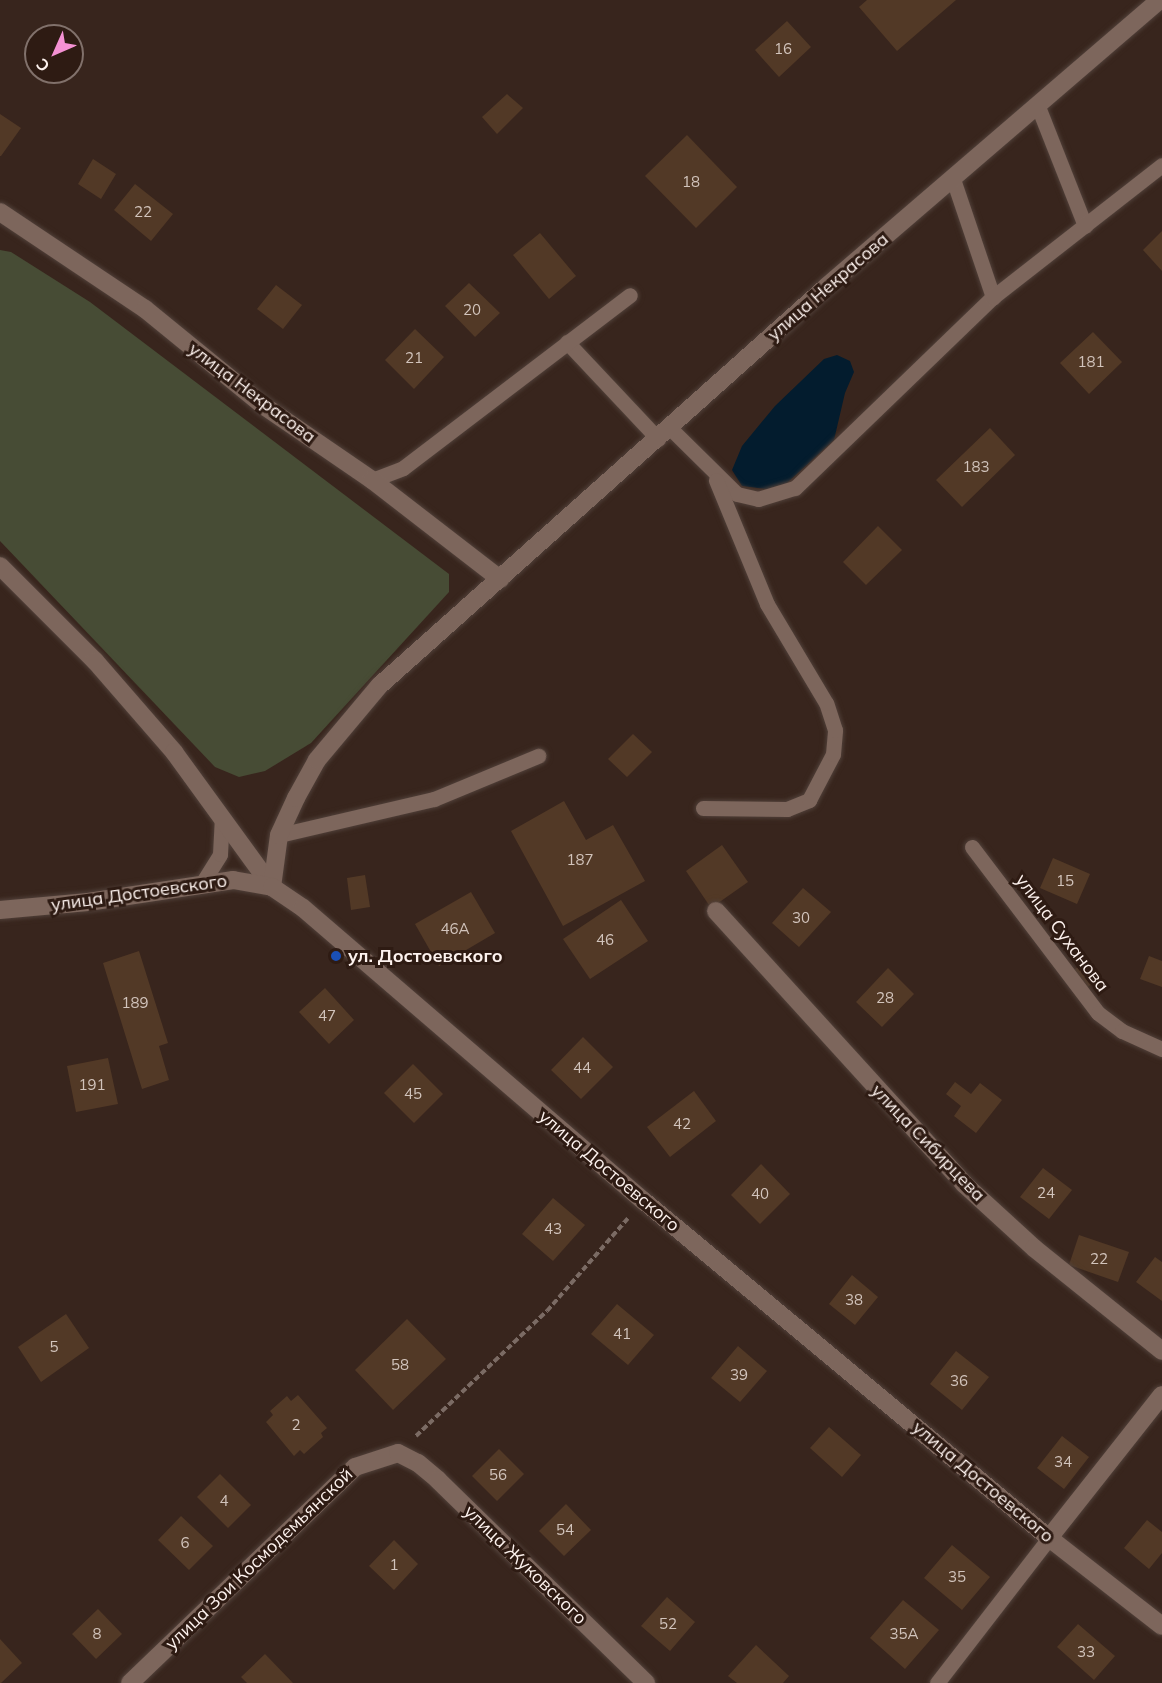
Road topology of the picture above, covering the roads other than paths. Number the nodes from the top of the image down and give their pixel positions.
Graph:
1 (1160, 0) edge
2 (1037, 104) junction
3 (1162, 165) edge
4 (953, 178) junction
5 (0, 212) edge
6 (1085, 226) junction
7 (630, 295) dead end
8 (993, 297) junction
9 (567, 342) junction
10 (664, 434) junction
11 (715, 477) junction
12 (372, 480) junction
13 (0, 566) edge
14 (500, 579) junction
15 (538, 756) dead end
16 (703, 808) dead end
17 (222, 820) junction
18 (279, 834) junction
19 (972, 848) dead end
20 (201, 885) junction
21 (272, 887) junction
22 (0, 910) edge
23 (716, 911) dead end
24 (1162, 1048) edge
25 (1162, 1351) edge
26 (1162, 1395) edge
27 (398, 1453) joint
28 (1049, 1538) junction
29 (1162, 1626) edge
30 (130, 1683) edge
31 (646, 1683) edge
32 (937, 1683) edge

1 - 2 main road, улица Некрасова
2 - 4 main road, улица Некрасова
2 - 6 lane
3 - 6 lane
4 - 8 lane
4 - 10 main road, улица Некрасова
5 - 12 main road, улица Некрасова
6 - 8 lane
7 - 9 lane
8 - 11 lane
9 - 10 lane
9 - 12 lane
10 - 11 lane
10 - 14 main road, улица Некрасова
11 - 16 lane
12 - 14 main road, улица Некрасова
13 - 17 main road
14 - 18 main road, улица Некрасова
15 - 18 lane
17 - 20 lane
17 - 21 main road
18 - 21 main road, улица Некрасова
19 - 24 lane, улица Суханова
20 - 21 main road, улица Достоевского
20 - 22 main road, улица Достоевского
21 - 28 main road, улица Достоевского
23 - 25 main road, улица Сибирцева
26 - 28 main road
27 - 30 main road, улица Зои Космодемьянской
27 - 31 main road, улица Жуковского
28 - 29 main road, улица Достоевского
28 - 32 lane

